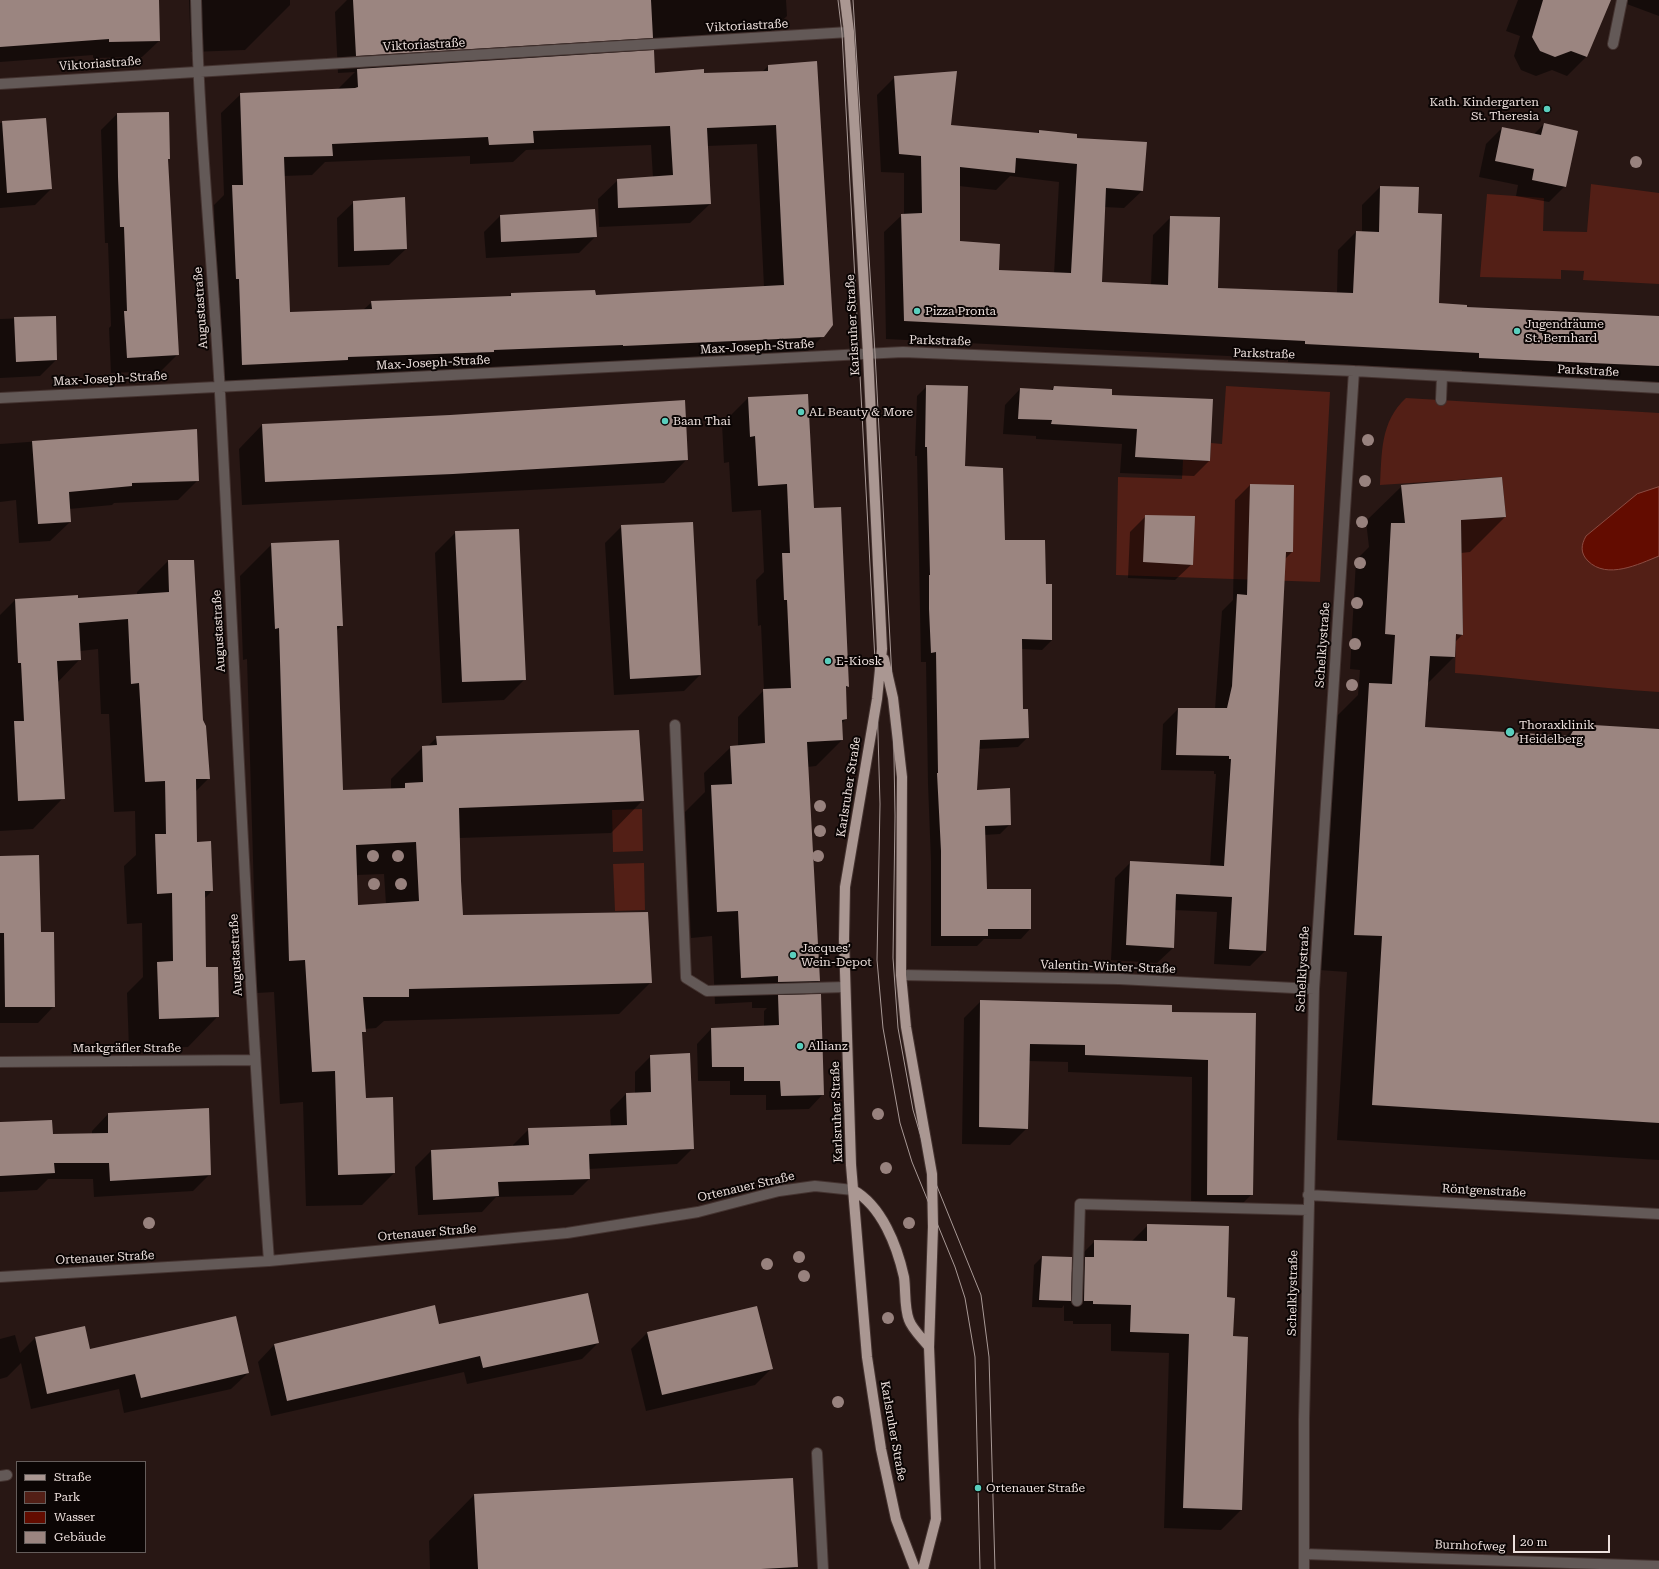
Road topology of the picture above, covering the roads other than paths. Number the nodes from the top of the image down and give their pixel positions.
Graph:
1 (196, 0) edge
2 (845, 0) edge
3 (1622, 0) edge
4 (849, 32) junction
5 (1613, 44) dead end
6 (198, 71) junction
7 (0, 84) edge
8 (868, 354) junction
9 (1354, 371) junction
10 (1442, 376) junction
11 (220, 387) junction
12 (1659, 388) edge
13 (0, 398) edge
14 (1441, 400) dead end
15 (882, 649) junction
16 (675, 725) dead end
17 (901, 975) junction
18 (846, 987) junction
19 (1314, 989) junction
20 (254, 1060) junction
21 (0, 1062) edge
22 (853, 1190) junction
23 (1308, 1194) junction
24 (1308, 1210) junction
25 (1659, 1214) edge
26 (269, 1261) junction
27 (0, 1277) edge
28 (1077, 1301) dead end
29 (929, 1347) junction
30 (817, 1453) dead end
31 (1304, 1554) junction
32 (1653, 1567) edge
33 (823, 1569) edge
34 (915, 1569) edge
35 (923, 1569) edge
36 (1304, 1569) edge

1 - 6 street, Augustastraße
2 - 4 main road, Karlsruher Straße
3 - 5 street
4 - 6 street, Viktoriastraße
4 - 8 main road, Karlsruher Straße
6 - 7 street, Viktoriastraße
6 - 11 street, Augustastraße
8 - 9 street, Parkstraße
8 - 11 street, Max-Joseph-Straße
8 - 15 main road, Karlsruher Straße
9 - 10 street, Parkstraße
9 - 19 street, Schelklystraße
10 - 12 street, Parkstraße
10 - 14 street
11 - 13 street, Max-Joseph-Straße
11 - 20 street, Augustastraße
15 - 17 main road, Karlsruher Straße
15 - 18 main road, Karlsruher Straße
16 - 18 street
17 - 19 street, Valentin-Winter-Straße
17 - 29 main road, Karlsruher Straße
18 - 22 main road, Karlsruher Straße
19 - 23 street, Schelklystraße
20 - 21 street, Markgräfler Straße
20 - 26 street, Augustastraße
22 - 26 street, Ortenauer Straße
22 - 29 main road
22 - 34 main road, Karlsruher Straße
23 - 24 street, Schelklystraße
23 - 25 street, Röntgenstraße
24 - 28 street
24 - 31 street, Schelklystraße
26 - 27 street, Ortenauer Straße
29 - 35 main road, Karlsruher Straße
30 - 33 street
31 - 32 street, Burnhofweg
31 - 36 street, Schelklystraße

